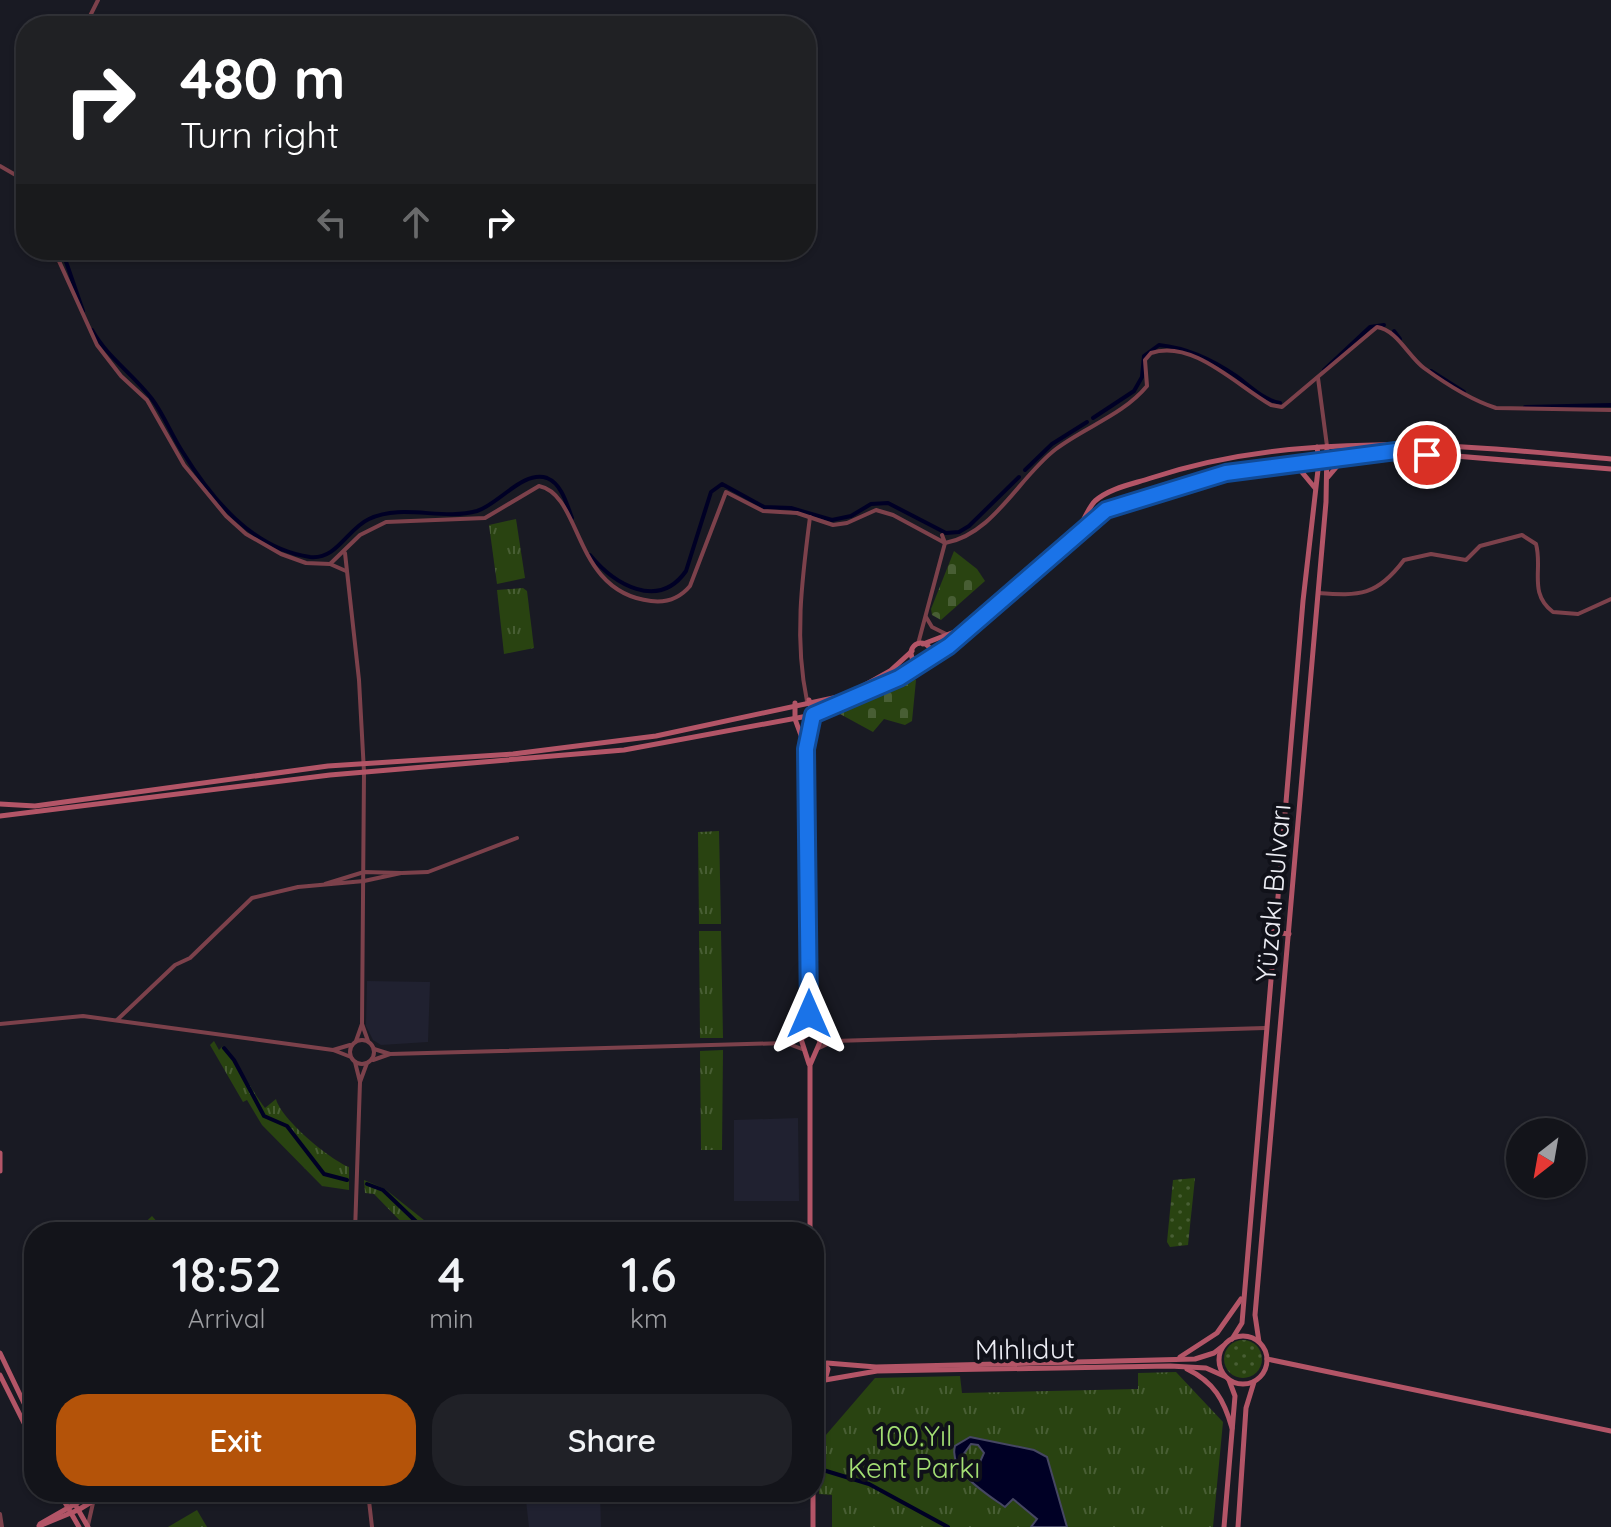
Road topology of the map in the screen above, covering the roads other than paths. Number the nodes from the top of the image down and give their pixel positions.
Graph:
1 (59, 260) edge
2 (1318, 378) junction
3 (1611, 410) edge
4 (1327, 446) junction
5 (1317, 447) junction
6 (1344, 458) junction
7 (1611, 459) edge
8 (1328, 460) junction
9 (1319, 461) junction
10 (1295, 465) junction
11 (1611, 469) edge
12 (1327, 477) junction
13 (1316, 490) junction
14 (810, 517) junction
15 (1076, 533) junction
16 (942, 535) dead end
17 (945, 543) junction
18 (345, 553) junction
19 (330, 564) junction
20 (346, 571) junction
21 (1318, 593) junction
22 (1611, 599) edge
23 (925, 615) junction
24 (970, 626) junction
25 (950, 635) junction
26 (921, 644) junction
27 (912, 651) junction
28 (929, 659) junction
29 (921, 662) junction
30 (808, 700) junction
31 (795, 703) junction
32 (813, 715) junction
33 (795, 719) junction
34 (806, 749) junction
35 (362, 764) junction
36 (364, 772) junction
37 (0, 804) edge
38 (0, 816) edge
39 (517, 838) dead end
40 (364, 872) junction
41 (401, 873) junction
42 (364, 881) junction
43 (325, 884) junction
44 (1273, 932) junction
45 (1289, 934) junction
46 (809, 1014) junction
47 (117, 1020) junction
48 (0, 1024) edge
49 (362, 1024) junction
50 (1265, 1028) junction
51 (804, 1035) junction
52 (817, 1035) junction
53 (834, 1041) junction
54 (354, 1043) junction
55 (369, 1043) junction
56 (786, 1043) junction
57 (373, 1049) junction
58 (333, 1050) junction
59 (804, 1050) junction
60 (817, 1050) junction
61 (390, 1054) junction
62 (353, 1060) junction
63 (368, 1062) junction
64 (810, 1065) junction
65 (360, 1082) junction
66 (0, 1153) edge
67 (0, 1171) edge
68 (355, 1222) edge
69 (810, 1222) edge
70 (1244, 1295) junction
71 (1232, 1339) junction
72 (1259, 1342) junction
73 (1223, 1346) junction
74 (0, 1353) edge
75 (1175, 1359) junction
76 (1267, 1359) junction
77 (824, 1360) edge
78 (827, 1363) junction
79 (1182, 1367) junction
80 (0, 1375) edge
81 (1226, 1378) junction
82 (825, 1380) joint
83 (1254, 1382) junction
84 (24, 1403) edge
85 (24, 1423) edge
86 (1611, 1431) edge
87 (1233, 1432) junction
88 (65, 1502) edge
89 (73, 1502) edge
90 (83, 1502) edge
91 (89, 1502) edge
92 (93, 1502) edge
93 (369, 1502) edge
94 (813, 1502) edge
95 (76, 1507) junction
96 (69, 1510) junction
97 (0, 1514) edge
98 (38, 1526) edge
99 (2, 1527) edge
100 (79, 1527) edge
101 (88, 1527) edge
102 (372, 1527) edge
103 (813, 1527) edge
104 (1224, 1527) edge
105 (1238, 1527) edge

1 - 19 street
2 - 3 street
2 - 4 street
2 - 17 street
4 - 5 main road
4 - 7 main road
4 - 8 main road, Yüzakı Bulvarı
5 - 9 main road, Yüzakı Bulvarı
5 - 15 main road
6 - 8 main road
6 - 11 main road
6 - 12 main road
8 - 9 main road
8 - 12 main road, Yüzakı Bulvarı
9 - 10 main road
9 - 13 main road, Yüzakı Bulvarı
10 - 13 main road
10 - 15 main road
12 - 21 main road, Yüzakı Bulvarı
13 - 44 main road, Yüzakı Bulvarı
14 - 17 street
14 - 18 street
14 - 30 street
15 - 24 main road
16 - 17 street
17 - 23 street
18 - 19 street
18 - 20 street
19 - 20 street
20 - 35 street
21 - 22 street
21 - 45 main road, Yüzakı Bulvarı
23 - 25 street
23 - 26 street
24 - 25 main road
24 - 28 main road
25 - 26 main road
26 - 27 main road
26 - 28 main road
27 - 29 main road
27 - 30 main road
28 - 29 main road
29 - 32 main road
30 - 31 main road
30 - 32 main road
31 - 33 main road
31 - 35 main road
32 - 33 main road
32 - 34 main road
33 - 34 main road
33 - 36 main road
34 - 46 main road
35 - 36 street
35 - 37 main road
36 - 38 main road
36 - 40 street
39 - 41 street
40 - 41 street
40 - 42 street
40 - 43 street
41 - 42 street
42 - 43 street
42 - 49 street
43 - 47 street
44 - 45 main road
44 - 50 main road, Yüzakı Bulvarı
45 - 72 main road, Yüzakı Bulvarı
46 - 51 main road
46 - 52 main road
47 - 48 street
47 - 58 street
49 - 54 street
49 - 55 street
50 - 53 street
50 - 70 main road, Yüzakı Bulvarı
51 - 52 main road
51 - 56 street
51 - 59 main road
52 - 53 street
52 - 60 main road
53 - 60 street
54 - 55 street
54 - 58 street
54 - 62 street
55 - 57 street
56 - 59 street
56 - 61 street
57 - 61 street
57 - 63 street
58 - 62 street
59 - 60 main road
59 - 64 main road
60 - 64 main road
61 - 63 street
62 - 63 street
62 - 65 street
63 - 65 street
64 - 69 main road
65 - 68 street
66 - 67 main road
70 - 71 main road, Yüzakı Bulvarı
70 - 75 main road
71 - 72 main road
71 - 73 main road
72 - 76 main road
73 - 75 main road, Mıhlıdut
73 - 81 main road
74 - 84 main road
75 - 78 main road, Mıhlıdut
76 - 83 main road
76 - 86 main road
77 - 78 main road
78 - 82 main road
79 - 81 main road, Mıhlıdut
79 - 82 main road, Mıhlıdut
79 - 87 main road
80 - 85 main road
81 - 83 main road
81 - 87 main road
83 - 105 main road
87 - 104 main road
88 - 96 main road
89 - 95 main road
90 - 95 main road
91 - 95 main road
92 - 101 street
93 - 102 street
94 - 103 main road
95 - 96 main road
95 - 101 main road
96 - 98 main road
96 - 100 main road
97 - 99 street

